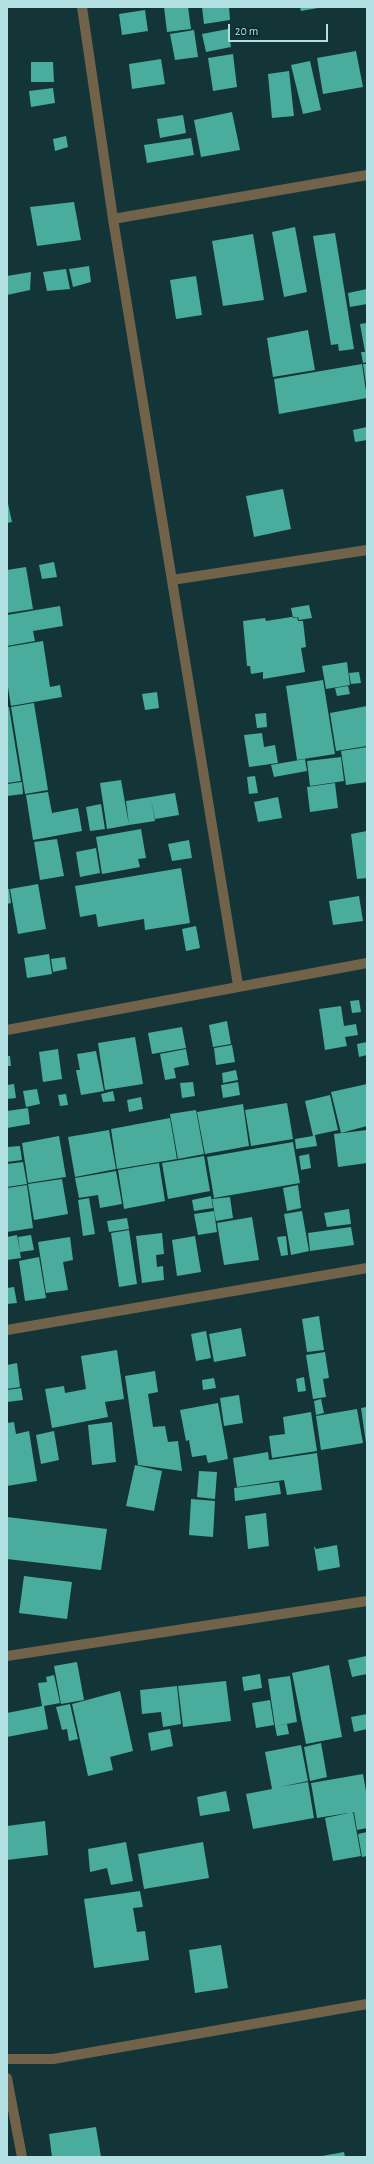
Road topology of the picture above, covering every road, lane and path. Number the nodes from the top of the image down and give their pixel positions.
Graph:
1 (82, 7) edge
2 (367, 174) edge
3 (113, 219) junction
4 (367, 550) edge
5 (172, 580) junction
6 (367, 963) edge
7 (238, 986) junction
8 (7, 1030) edge
9 (367, 1268) edge
10 (7, 1330) edge
11 (367, 1601) edge
12 (7, 1656) edge
13 (367, 2004) edge
14 (7, 2060) edge
15 (7, 2078) edge
16 (22, 2157) edge

1 - 3 street
2 - 3 street
3 - 5 street
4 - 5 street
5 - 7 street
6 - 7 street
7 - 8 street
9 - 10 street
11 - 12 street
13 - 14 street
15 - 16 street

